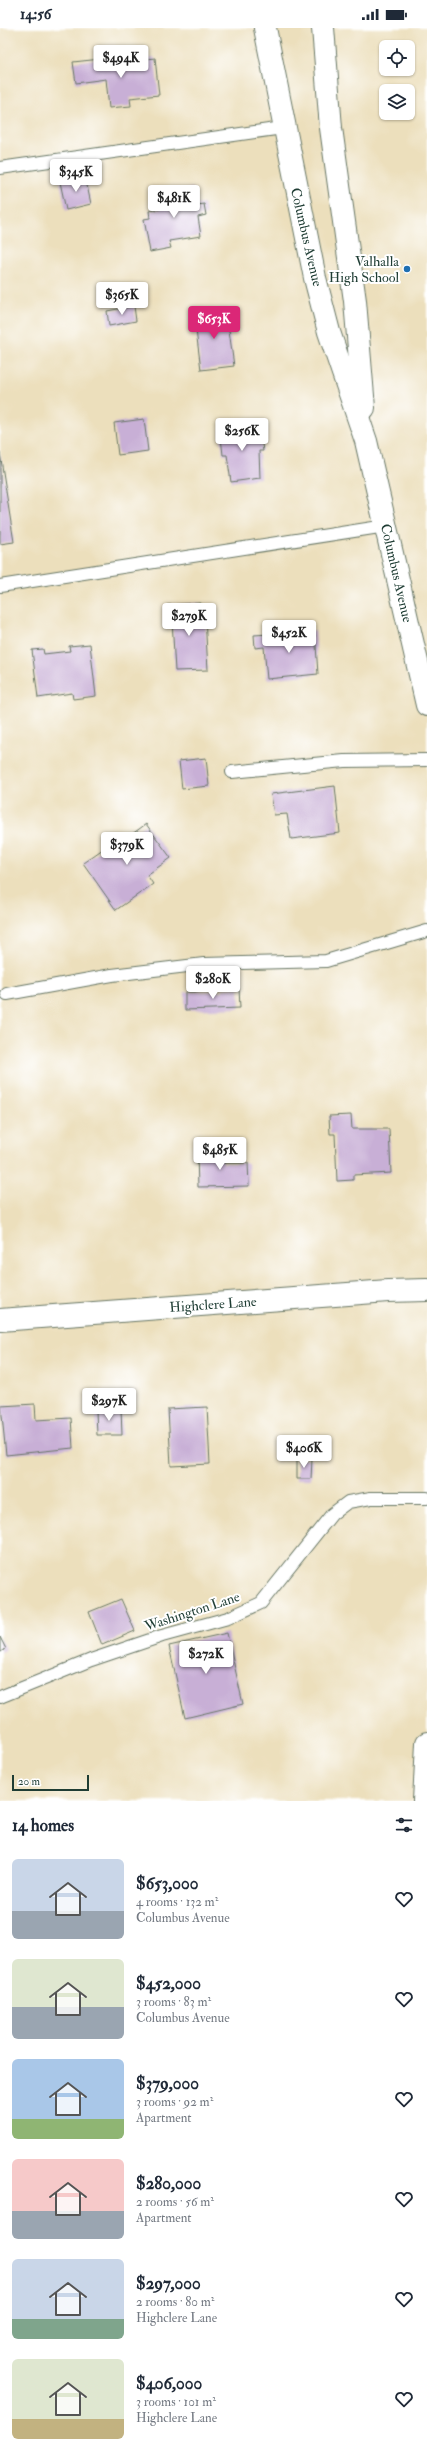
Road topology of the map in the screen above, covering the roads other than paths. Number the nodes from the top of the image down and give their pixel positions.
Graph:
1 (265, 28) edge
2 (323, 28) edge
3 (283, 128) junction
4 (0, 168) edge
5 (366, 441) junction
6 (386, 526) junction
7 (0, 586) edge
8 (427, 705) edge
9 (427, 760) edge
10 (232, 772) dead end
11 (427, 932) edge
12 (7, 994) dead end
13 (427, 1290) edge
14 (0, 1320) edge
15 (427, 1498) edge
16 (0, 1697) edge
17 (427, 1743) edge
18 (424, 1801) edge

1 - 3 street, Columbus Avenue
2 - 5 street, Columbus Avenue
3 - 4 lane
3 - 5 street, Columbus Avenue
5 - 6 street, Columbus Avenue
6 - 7 lane
6 - 8 street, Columbus Avenue
9 - 10 lane
11 - 12 lane
13 - 14 street, Highclere Lane
15 - 16 lane, Washington Lane
17 - 18 street

